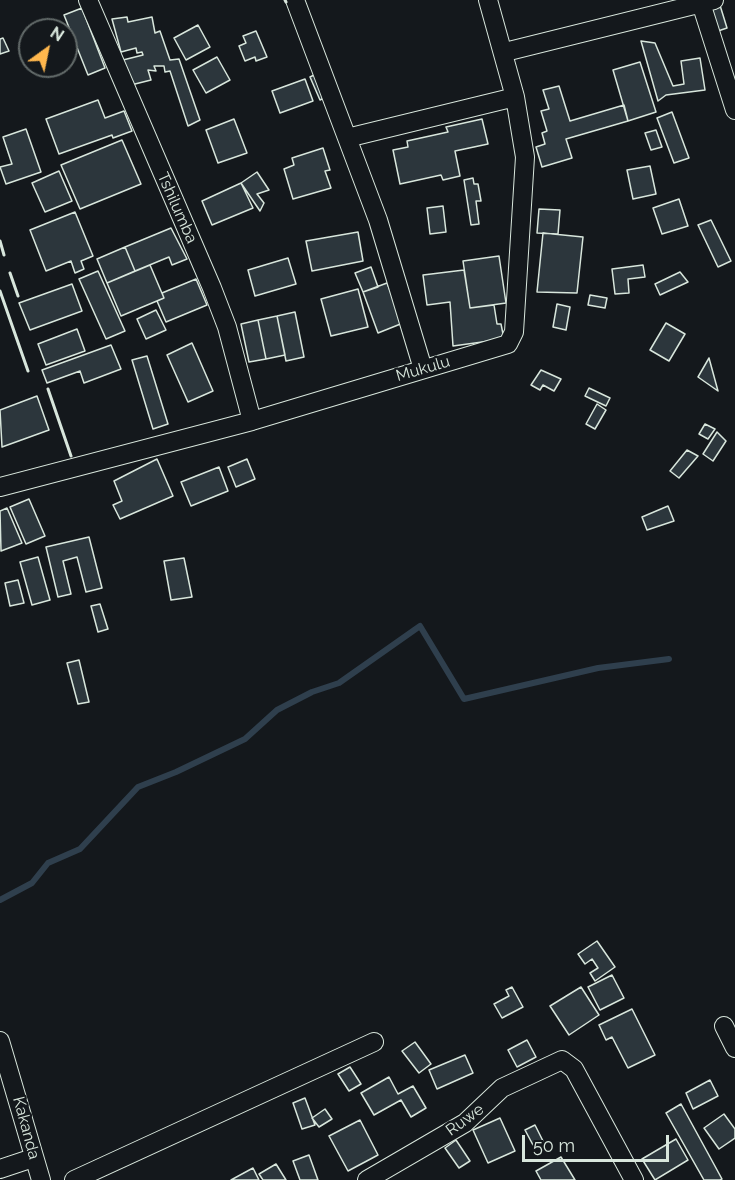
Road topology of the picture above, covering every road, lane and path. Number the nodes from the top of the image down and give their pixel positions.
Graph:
1 (88, 0) edge
2 (295, 0) edge
3 (488, 0) edge
4 (705, 1) edge
5 (505, 52) junction
6 (515, 97) junction
7 (735, 110) edge
8 (347, 138) junction
9 (423, 369) junction
10 (252, 421) junction
11 (0, 488) edge
12 (724, 1026) dead end
13 (0, 1041) edge
14 (374, 1042) dead end
15 (735, 1048) edge
16 (33, 1158) junction
17 (0, 1169) edge
18 (629, 1178) edge
19 (41, 1180) edge
20 (74, 1180) edge
21 (367, 1180) edge

1 - 10 street, Tshilumba
2 - 8 street
3 - 5 street, Mukulu
4 - 5 street
4 - 7 street
5 - 6 street, Mukulu
6 - 8 street
6 - 9 street, Mukulu
8 - 9 street
9 - 10 street, Mukulu
10 - 11 street, Mukulu
12 - 15 street
13 - 16 street, Kakanda
14 - 20 street
16 - 17 street
16 - 19 street, Kakanda
18 - 21 street, Ruwe

